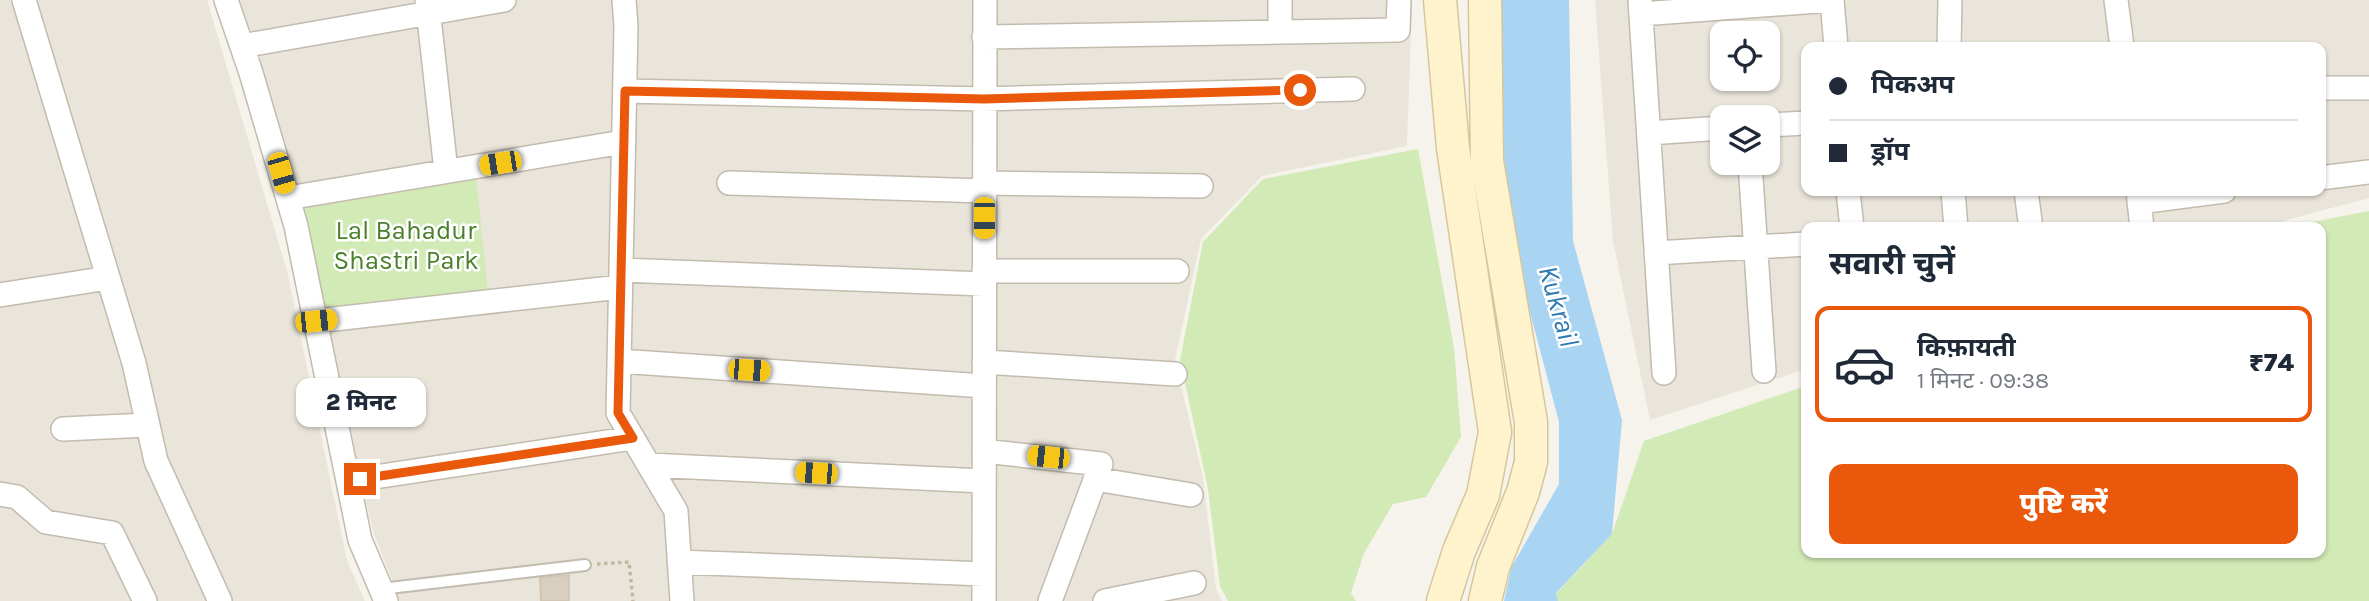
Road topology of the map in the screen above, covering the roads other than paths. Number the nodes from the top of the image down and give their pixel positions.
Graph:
1 (24, 0) edge
2 (226, 0) edge
3 (504, 0) edge
4 (624, 0) edge
5 (974, 0) edge
6 (985, 0) edge
7 (1280, 0) edge
8 (1399, 0) edge
9 (1440, 0) edge
10 (1485, 0) edge
11 (1832, 0) edge
12 (1950, 0) edge
13 (2116, 0) edge
14 (427, 7) edge
15 (1641, 7) edge
16 (1280, 32) junction
17 (984, 37) junction
18 (1836, 42) edge
19 (1949, 42) edge
20 (2121, 42) edge
21 (242, 46) junction
22 (2326, 88) edge
23 (2369, 88) edge
24 (1353, 89) dead end
25 (625, 91) junction
26 (984, 99) junction
27 (1801, 123) edge
28 (1780, 124) edge
29 (1710, 129) edge
30 (1649, 133) junction
31 (624, 142) junction
32 (446, 171) junction
33 (2369, 172) edge
34 (1751, 175) edge
35 (2326, 177) edge
36 (729, 183) dead end
37 (1201, 186) dead end
38 (984, 187) junction
39 (1849, 196) edge
40 (1953, 196) edge
41 (2027, 196) edge
42 (2138, 196) edge
43 (288, 198) junction
44 (1851, 222) edge
45 (1956, 222) edge
46 (2030, 222) edge
47 (2141, 222) edge
48 (1801, 244) edge
49 (1756, 247) junction
50 (1656, 253) junction
51 (1177, 271) dead end
52 (108, 278) junction
53 (621, 278) junction
54 (984, 278) junction
55 (0, 295) edge
56 (316, 321) junction
57 (619, 362) junction
58 (984, 362) junction
59 (1764, 371) dead end
60 (1664, 373) dead end
61 (1175, 374) dead end
62 (984, 386) junction
63 (147, 425) junction
64 (63, 429) dead end
65 (633, 438) junction
66 (984, 451) junction
67 (649, 465) junction
68 (1096, 480) junction
69 (348, 481) junction
70 (984, 481) junction
71 (0, 494) edge
72 (1191, 495) dead end
73 (679, 562) junction
74 (585, 565) road end
75 (984, 574) junction
76 (1194, 583) dead end
77 (383, 595) edge
78 (145, 601) edge
79 (220, 601) edge
80 (681, 601) edge
81 (984, 601) edge
82 (1050, 601) edge
83 (1105, 601) edge
84 (1443, 601) edge
85 (1485, 601) edge

1 - 52 street
2 - 21 street
3 - 14 street
4 - 25 street
5 - 6 street
6 - 17 street
7 - 16 street
8 - 16 street
9 - 84 street
10 - 85 street
11 - 15 street
11 - 18 street
12 - 19 street
13 - 20 street
14 - 21 street
14 - 32 street
15 - 30 street
16 - 17 street
17 - 26 street
21 - 43 street
22 - 23 street
24 - 26 street
25 - 26 street
25 - 31 street
26 - 38 street
27 - 28 street
29 - 30 street
30 - 50 street
31 - 32 street
31 - 53 street
32 - 43 street
33 - 35 street
34 - 49 street
36 - 38 street
37 - 38 street
38 - 54 street
39 - 44 street
40 - 45 street
41 - 46 street
42 - 47 street
43 - 56 street
48 - 49 street
49 - 50 street
49 - 59 street
50 - 60 street
51 - 54 street
52 - 55 street
52 - 63 street
53 - 54 street
53 - 56 street
53 - 57 street
54 - 58 street
56 - 69 street
57 - 62 street
57 - 65 street
58 - 61 street
58 - 62 street
62 - 66 street
63 - 64 street
63 - 79 street
65 - 67 street
65 - 69 street
66 - 68 street
66 - 70 street
67 - 70 street
67 - 73 street
68 - 72 street
68 - 82 street
69 - 77 street
70 - 75 street
71 - 78 street
73 - 75 street
73 - 80 street
74 - 77 lane
75 - 81 street
76 - 83 street

